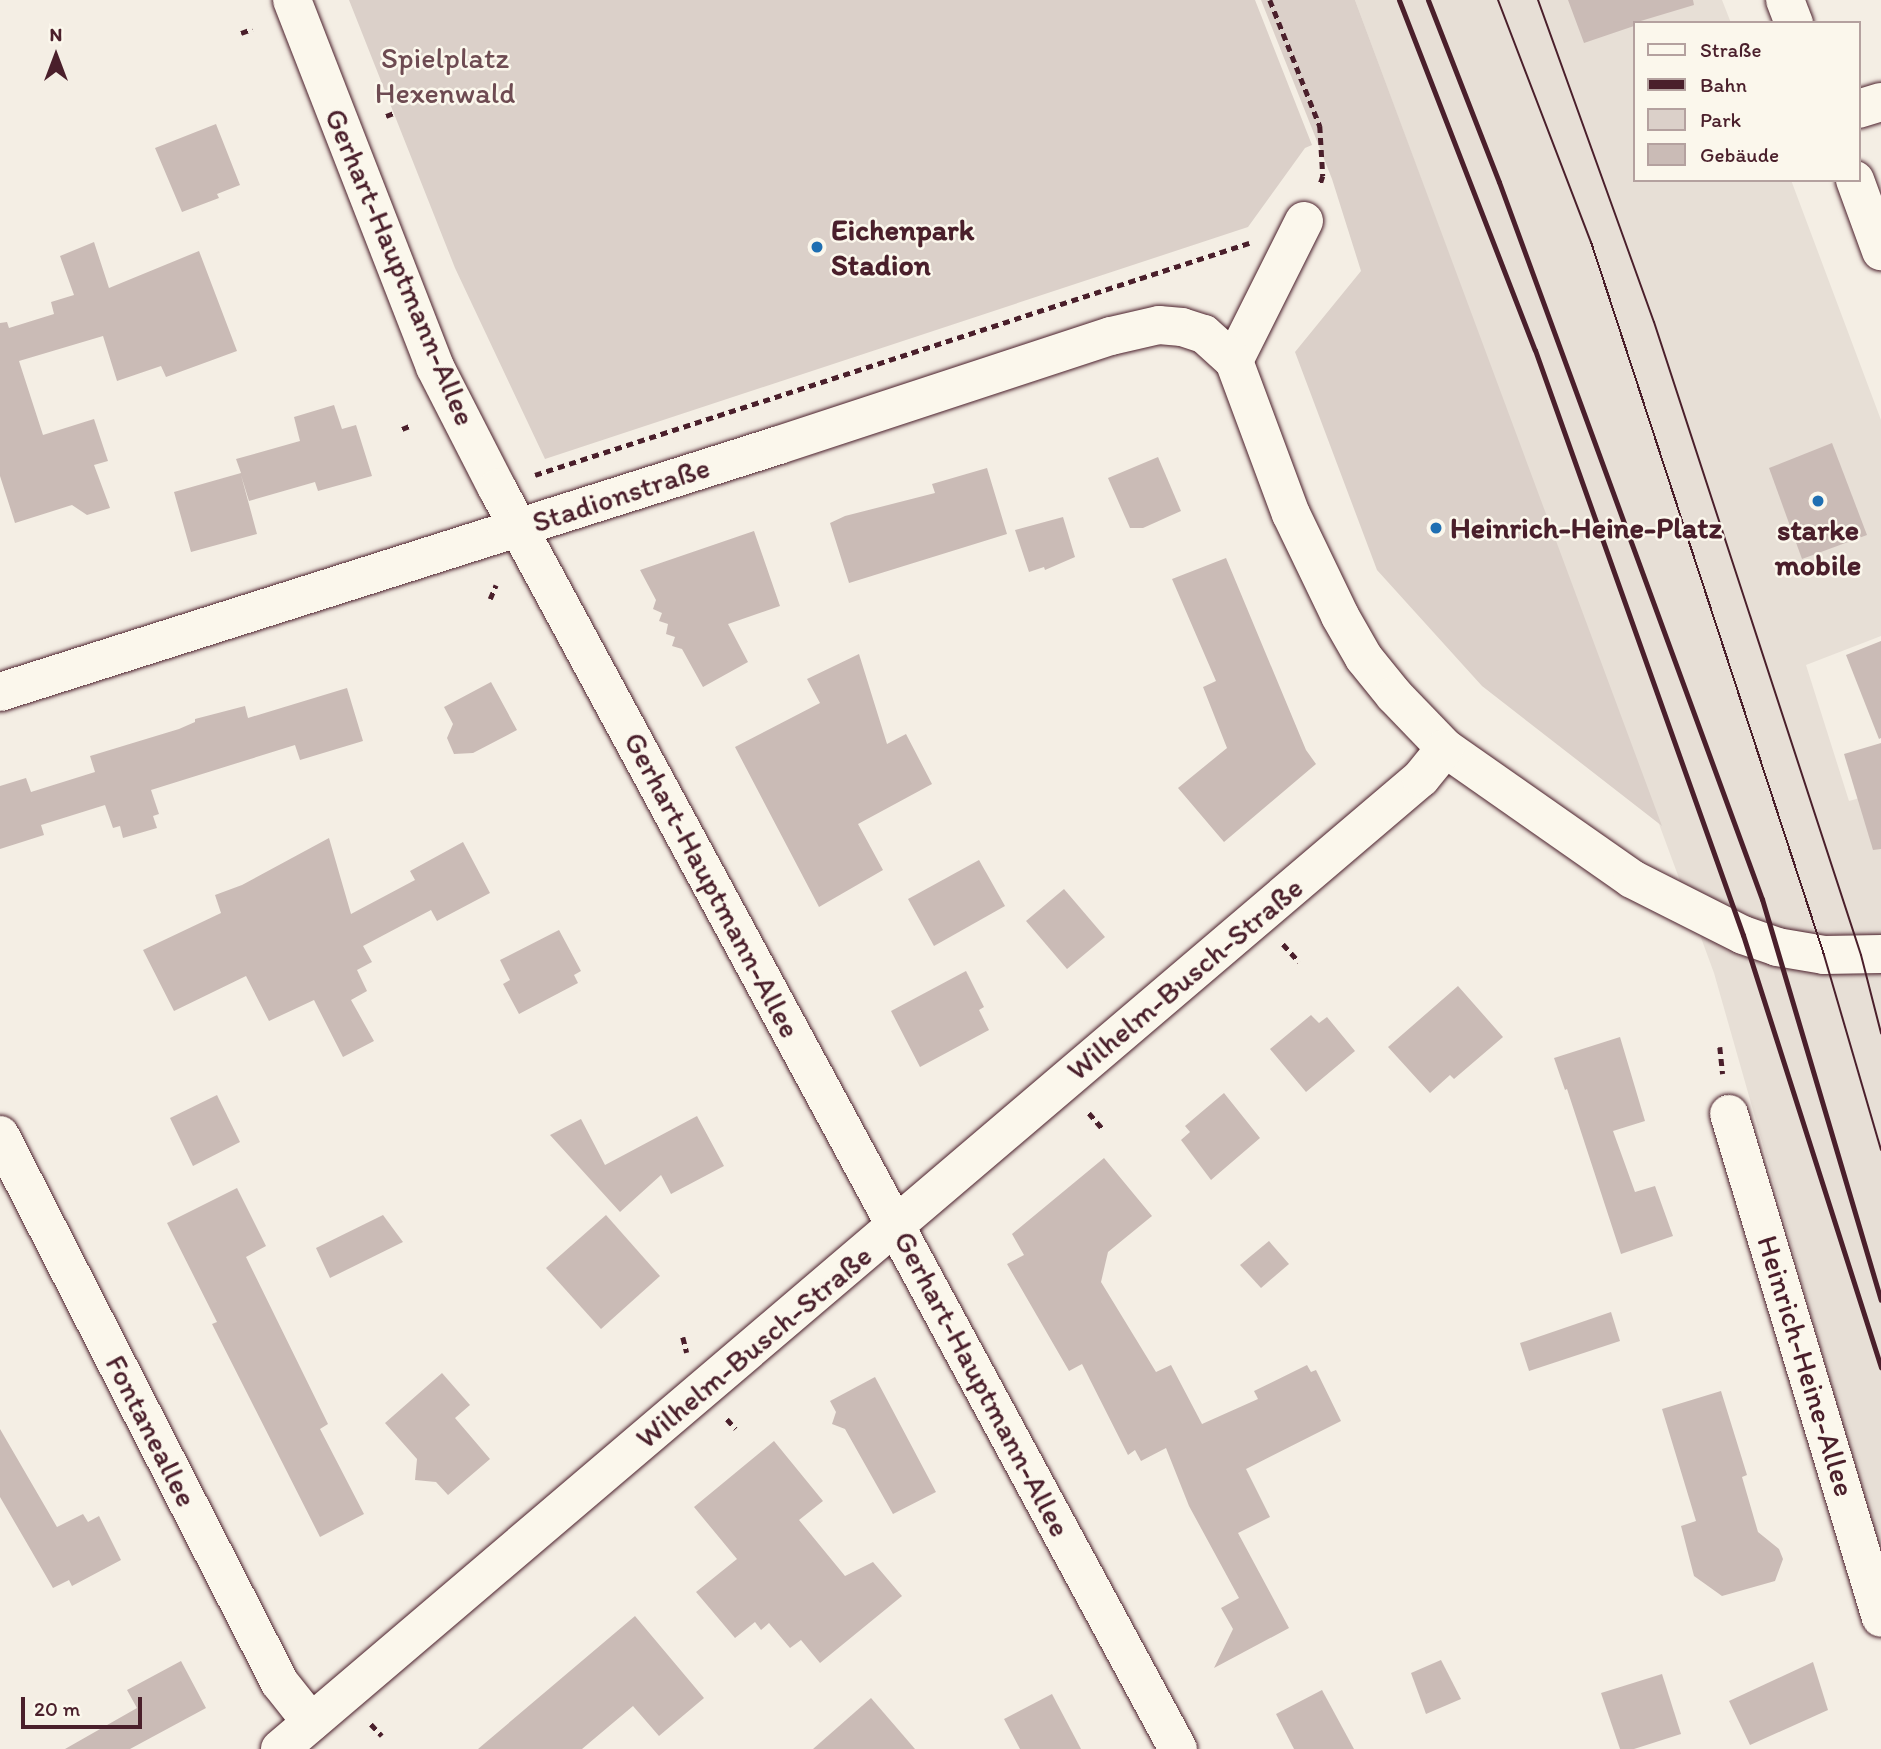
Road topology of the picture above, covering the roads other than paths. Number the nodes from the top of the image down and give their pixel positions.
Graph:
1 (292, 0) edge
2 (1785, 0) edge
3 (1793, 21) edge
4 (1881, 102) edge
5 (1860, 108) edge
6 (1856, 182) edge
7 (1297, 235) road end
8 (1881, 251) edge
9 (1234, 361) junction
10 (518, 527) junction
11 (0, 692) edge
12 (1445, 748) junction
13 (1881, 954) edge
14 (1729, 1114) dead end
15 (0, 1135) edge
16 (897, 1226) junction
17 (1881, 1618) edge
18 (311, 1722) junction
19 (280, 1749) edge
20 (1178, 1749) edge

1 - 10 street, Gerhart-Hauptmann-Allee
2 - 3 street
4 - 5 street
6 - 8 street
7 - 9 street
9 - 10 street, Stadionstraße
9 - 12 street
10 - 11 street, Stadionstraße
10 - 16 street, Gerhart-Hauptmann-Allee
12 - 13 street
12 - 16 street, Wilhelm-Busch-Straße
14 - 17 street, Heinrich-Heine-Allee
15 - 18 street, Fontaneallee
16 - 18 street, Wilhelm-Busch-Straße
16 - 20 street, Gerhart-Hauptmann-Allee
18 - 19 street, Wilhelm-Busch-Straße

